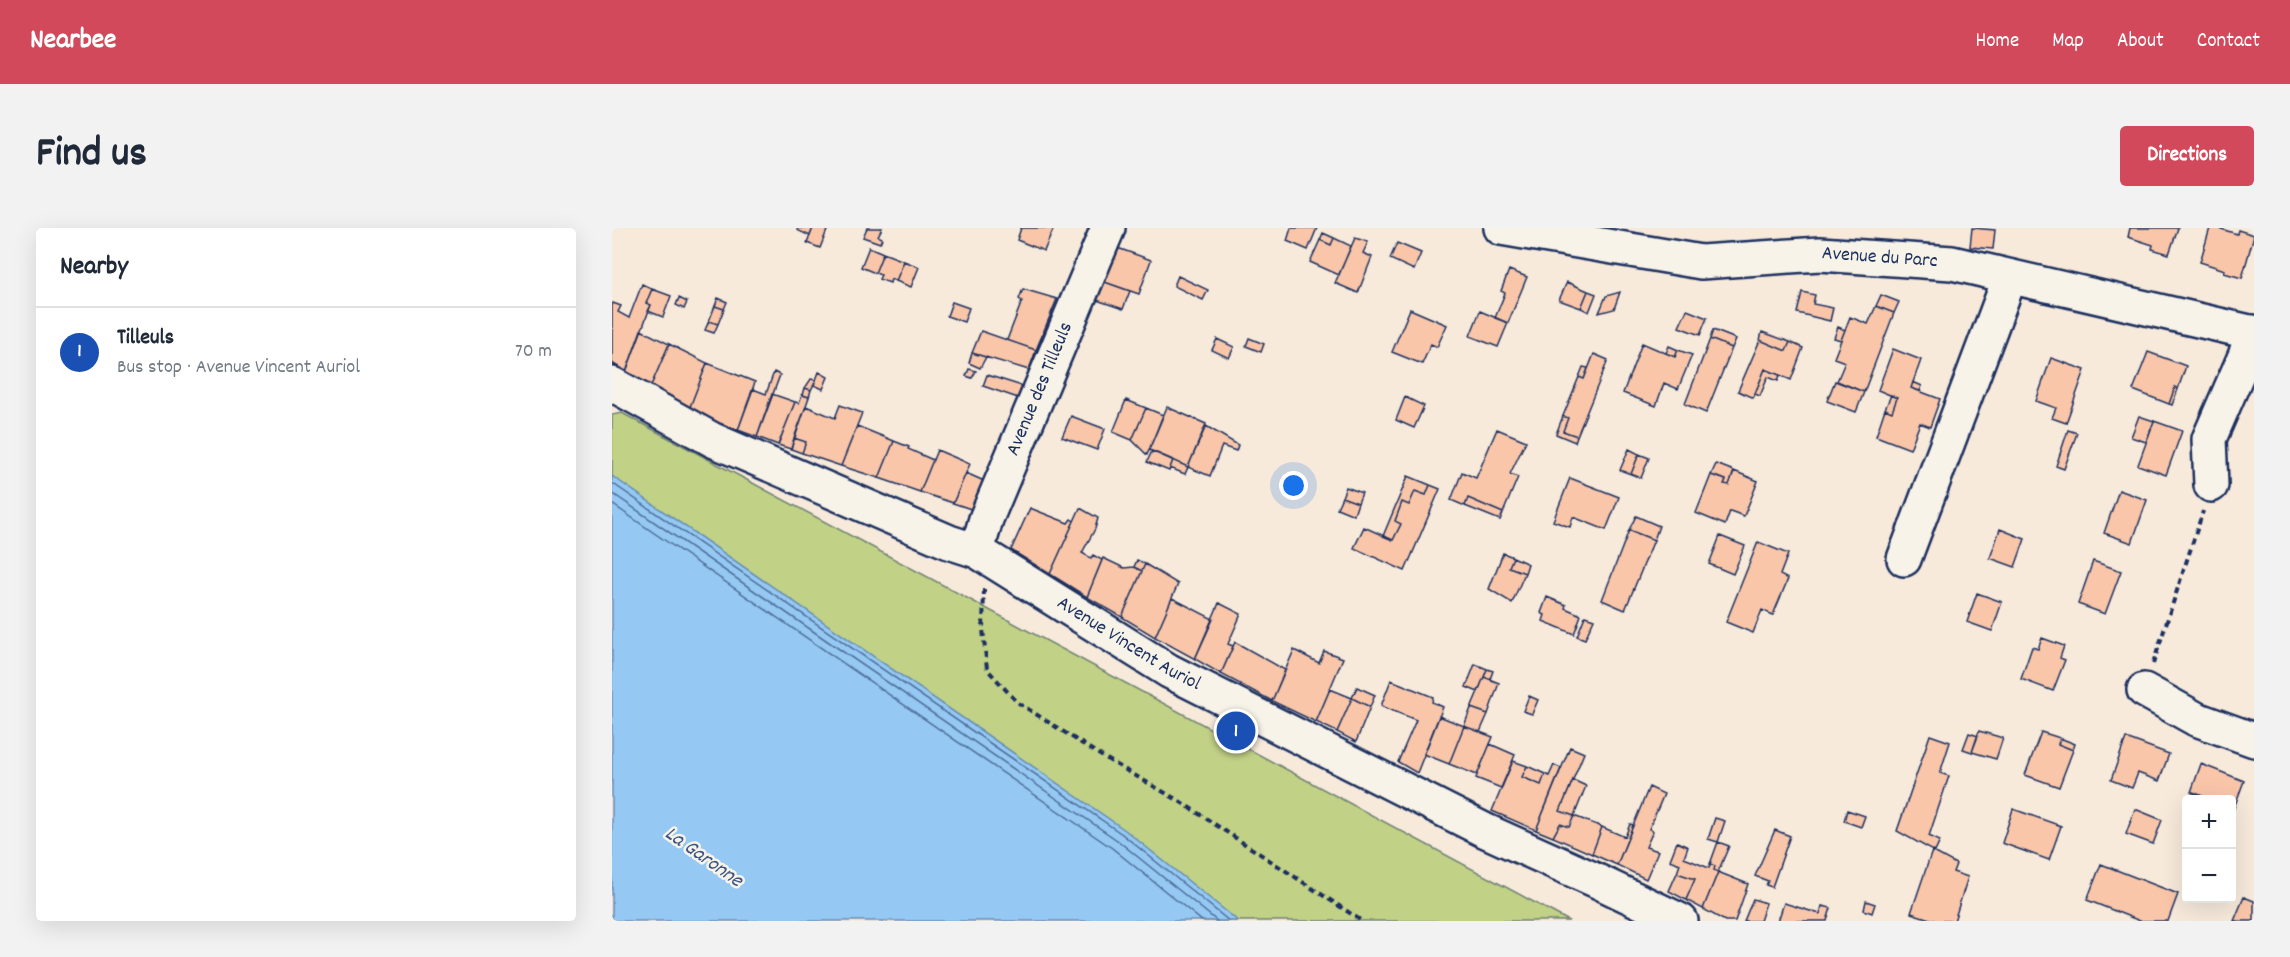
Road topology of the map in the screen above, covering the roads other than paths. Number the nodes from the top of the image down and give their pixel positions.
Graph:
1 (1108, 228) edge
2 (1501, 228) edge
3 (1821, 241) edge
4 (2010, 277) junction
5 (2253, 333) edge
6 (612, 384) edge
7 (2211, 485) road end
8 (977, 551) junction
9 (1904, 559) dead end
10 (2144, 690) road end
11 (2254, 740) edge
12 (1681, 921) edge

1 - 8 street, Avenue des Tilleuls
2 - 3 street, Avenue du Parc
3 - 4 street, Avenue du Parc
4 - 5 street, Avenue du Parc
4 - 9 street
5 - 7 street
6 - 8 street, Avenue Vincent Auriol
8 - 12 street, Avenue Vincent Auriol
10 - 11 street

